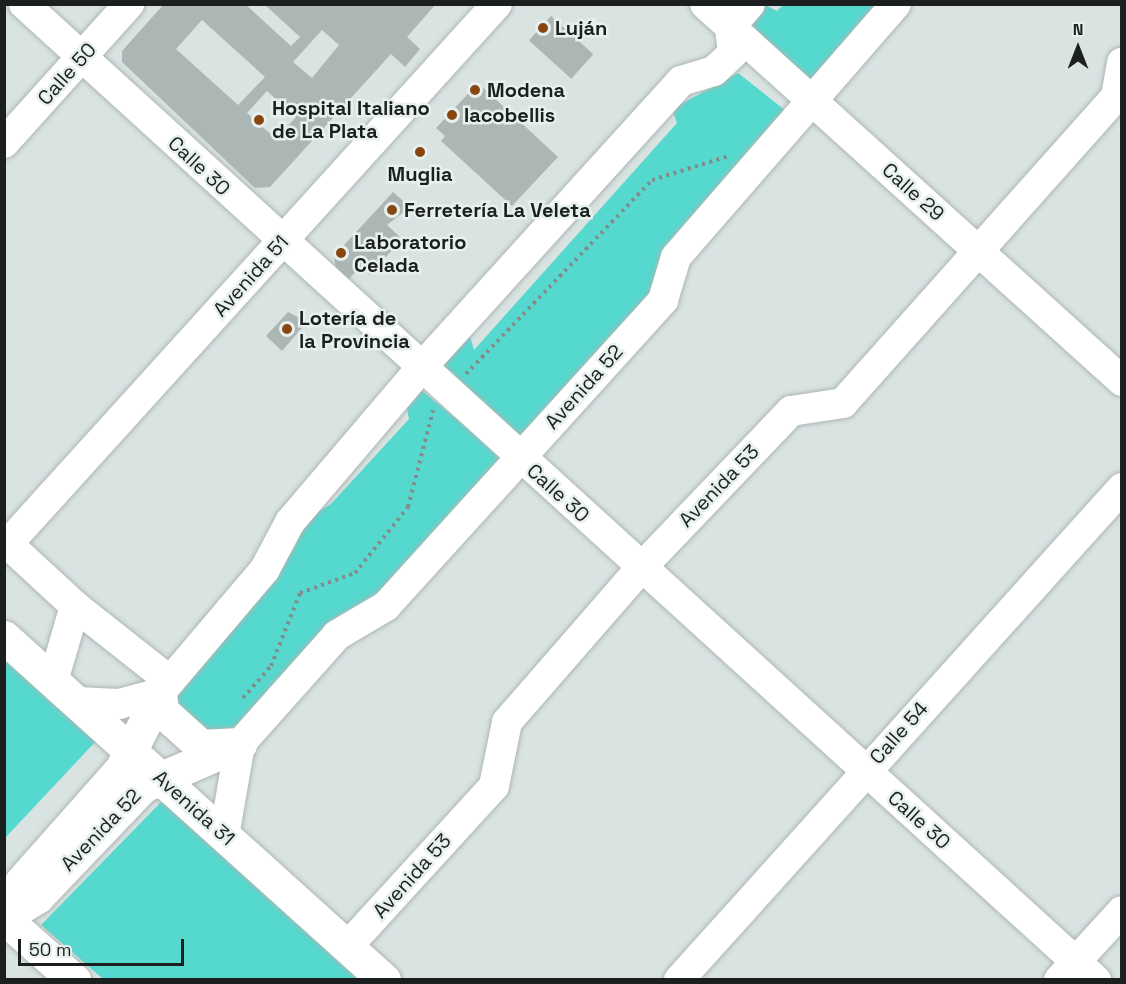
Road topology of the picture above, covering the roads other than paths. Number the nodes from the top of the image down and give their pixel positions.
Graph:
1 (24, 4) edge
2 (129, 4) edge
3 (497, 4) edge
4 (705, 4) edge
5 (750, 4) edge
6 (896, 4) edge
7 (730, 27) junction
8 (83, 56) junction
9 (1122, 63) edge
10 (810, 99) junction
11 (4, 143) edge
12 (281, 243) junction
13 (979, 252) junction
14 (420, 369) junction
15 (1122, 381) edge
16 (520, 458) junction
17 (1122, 488) edge
18 (6, 546) edge
19 (641, 568) junction
20 (75, 606) junction
21 (4, 637) edge
22 (165, 687) junction
23 (64, 692) junction
24 (240, 744) junction
25 (130, 750) junction
26 (865, 771) junction
27 (160, 777) junction
28 (224, 836) junction
29 (1122, 911) edge
30 (4, 917) edge
31 (347, 947) junction
32 (1077, 974) edge
33 (74, 980) edge
34 (384, 980) edge
35 (679, 980) edge

1 - 8 street, Calle 30
2 - 8 street, Calle 50
3 - 12 street, Avenida 51
4 - 7 street, Calle 29
5 - 7 street
6 - 10 street, Avenida 52
7 - 10 street, Calle 29
7 - 14 street, Avenida 52
8 - 11 street, Calle 50
8 - 12 street, Calle 30
9 - 13 street, Avenida 53
10 - 13 street, Calle 29
10 - 16 street, Avenida 52
12 - 14 street, Calle 30
12 - 18 street, Avenida 51
13 - 15 street, Calle 29
13 - 19 street, Avenida 53
14 - 16 street, Calle 30
14 - 22 street, Avenida 52
16 - 19 street, Calle 30
16 - 24 street, Avenida 52
17 - 26 street, Calle 54
18 - 20 street
19 - 26 street, Calle 30
19 - 31 street, Avenida 53
20 - 22 street
20 - 23 street
21 - 23 main road, Avenida 31
22 - 23 street
22 - 24 main road
22 - 25 main road, Avenida 52
23 - 25 main road, Avenida 31
24 - 27 main road, Avenida 52
24 - 28 street
25 - 27 main road, Avenida 31
25 - 30 main road, Avenida 52
26 - 32 street, Calle 30
26 - 35 street, Calle 54
27 - 28 main road, Avenida 31
27 - 30 main road, Avenida 52
28 - 31 main road, Avenida 31
29 - 32 street
30 - 33 main road
31 - 34 main road, Avenida 31

